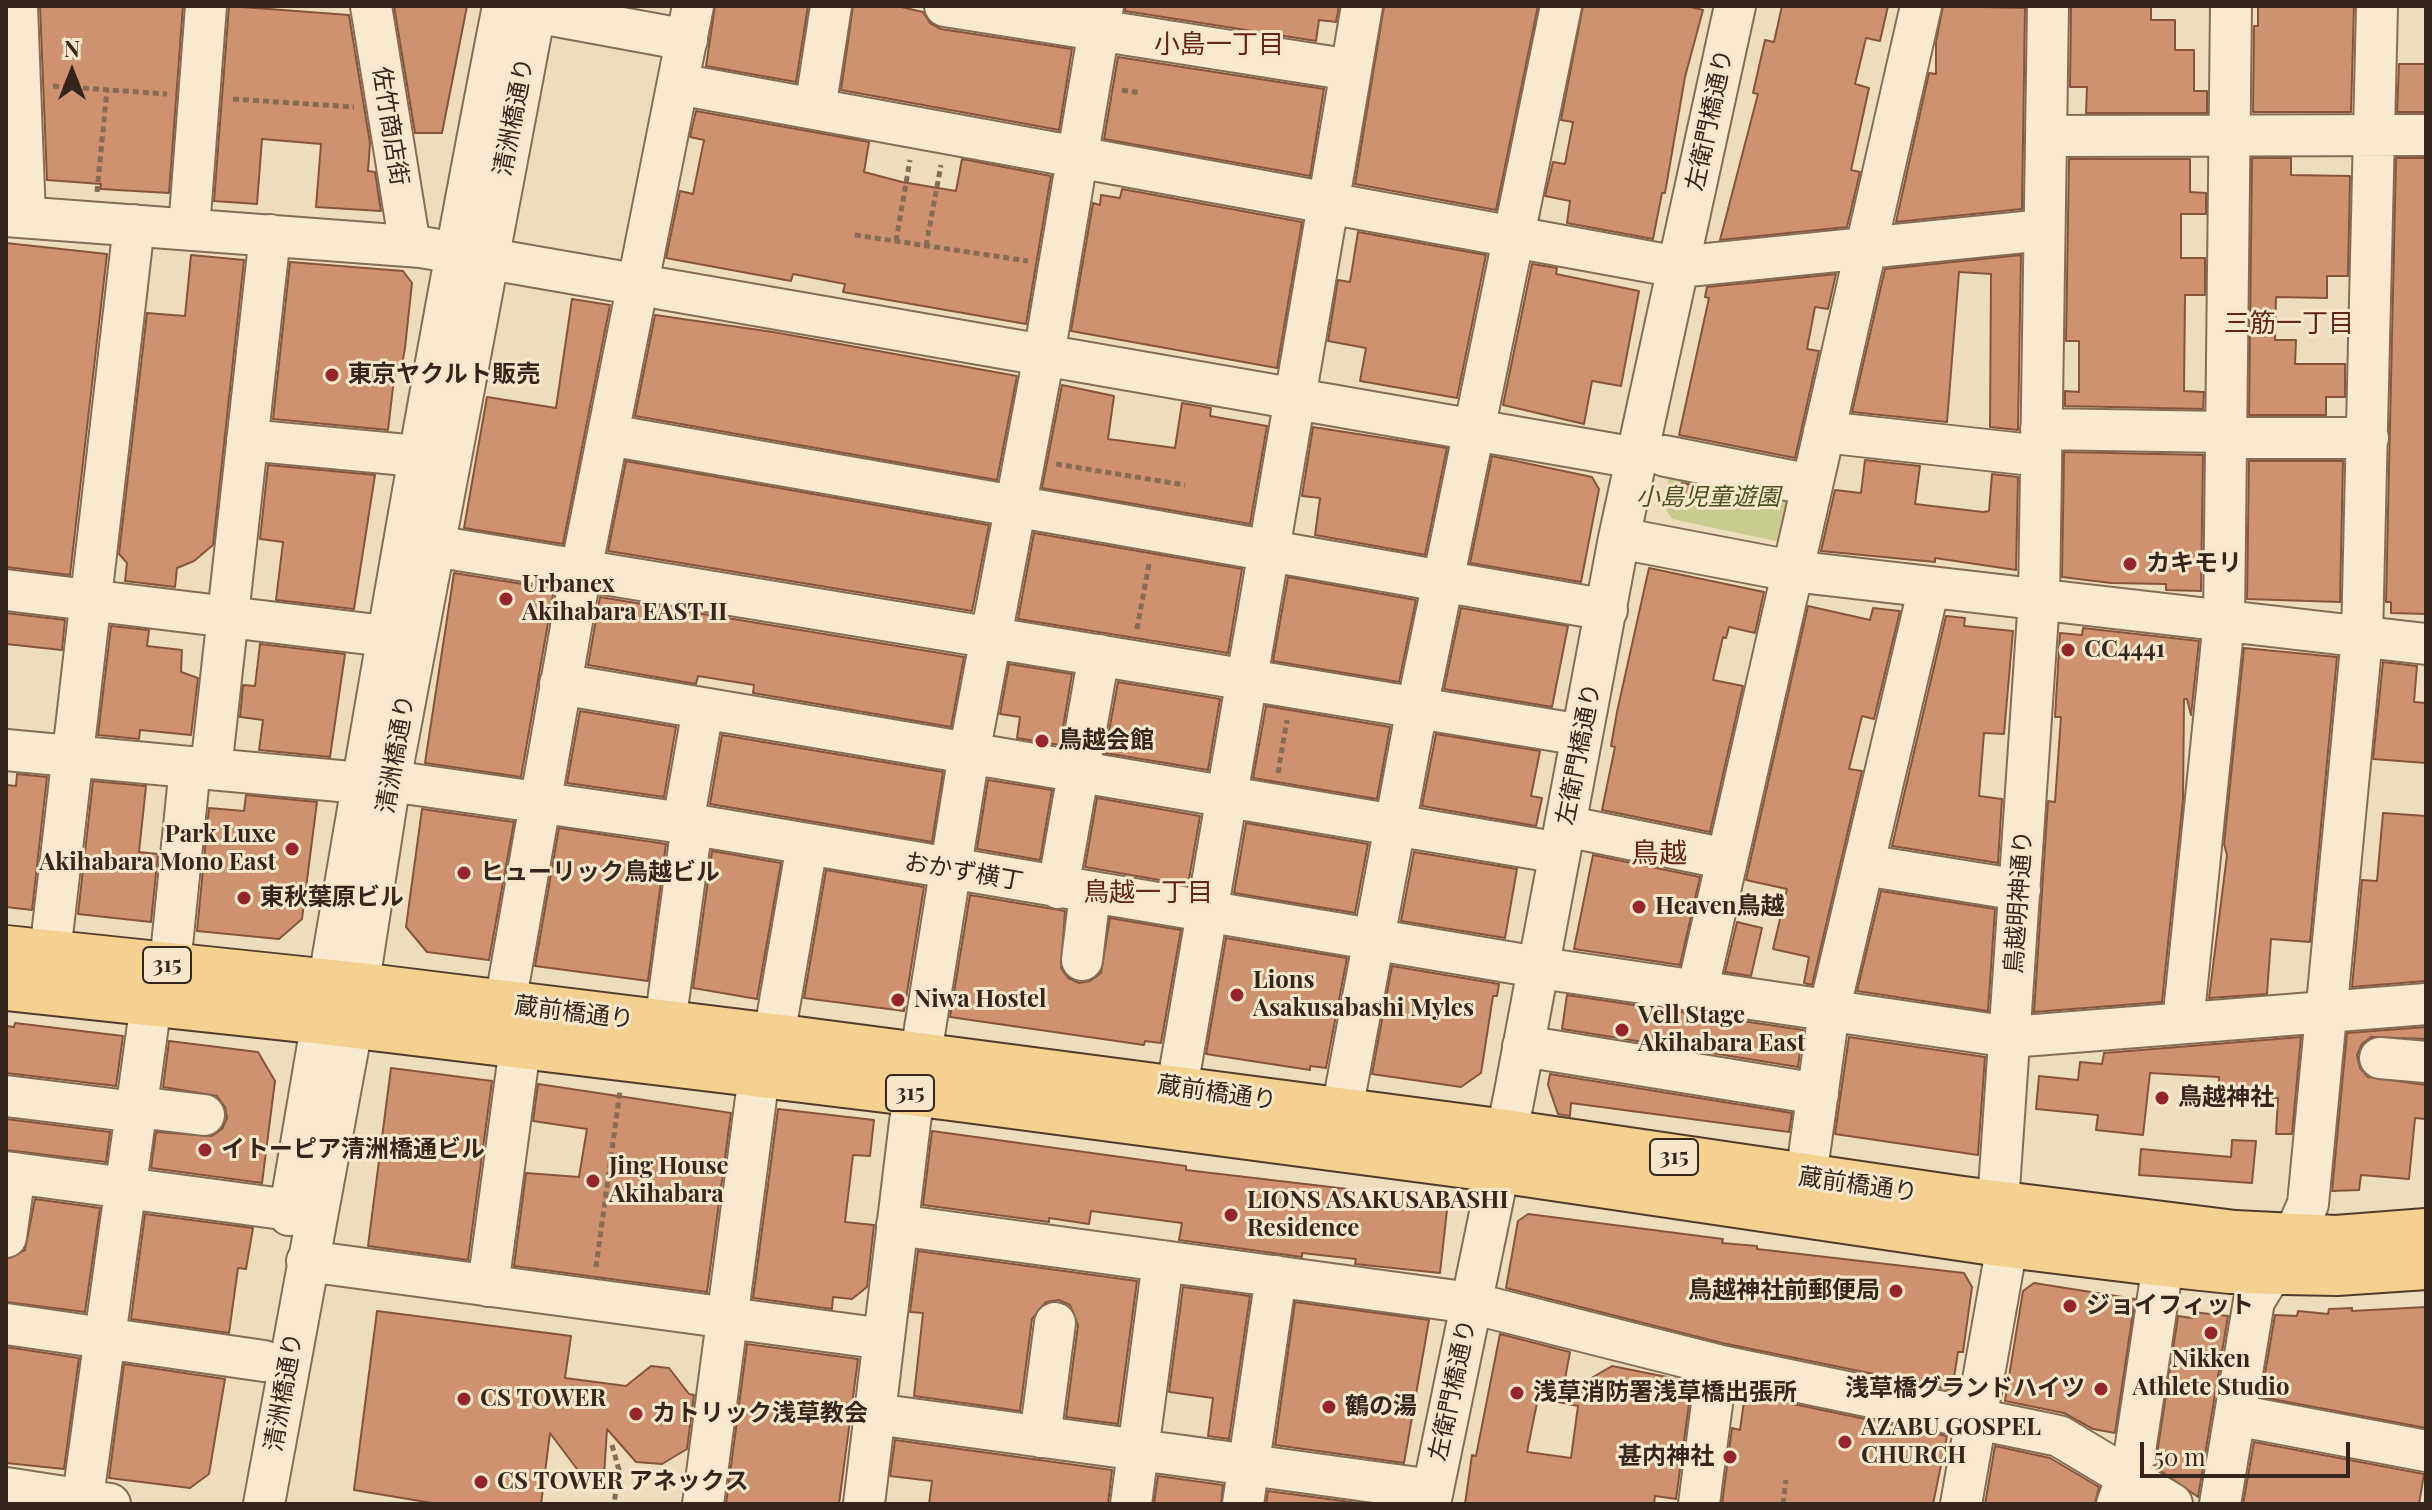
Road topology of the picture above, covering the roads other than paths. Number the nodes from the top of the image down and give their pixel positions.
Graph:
1 (17, 6) edge
2 (206, 6) edge
3 (371, 6) edge
4 (831, 6) edge
5 (945, 6) edge
6 (1362, 6) edge
7 (1561, 6) edge
8 (1735, 6) edge
9 (1921, 6) edge
10 (2048, 6) edge
11 (2231, 6) edge
12 (2377, 6) edge
13 (524, 8) edge
14 (1101, 18) edge
15 (690, 23) edge
16 (1351, 70) junction
17 (678, 84) junction
18 (815, 109) junction
19 (2376, 135) junction
20 (2426, 135) edge
21 (2046, 136) junction
22 (2229, 136) junction
23 (1077, 157) junction
24 (1328, 203) junction
25 (15, 216) edge
26 (134, 225) junction
27 (189, 229) junction
28 (2044, 230) junction
29 (270, 235) junction
30 (1514, 237) junction
31 (410, 246) junction
32 (1866, 248) junction
33 (471, 255) junction
34 (1678, 267) junction
35 (639, 285) junction
36 (1044, 355) junction
37 (1295, 399) junction
38 (1474, 430) junction
39 (1824, 432) junction
40 (609, 435) junction
41 (2224, 435) junction
42 (2368, 438) junction
43 (247, 440) junction
44 (2041, 442) junction
45 (417, 456) junction
46 (1651, 457) junction
47 (1812, 485) junction
48 (1015, 506) junction
49 (1619, 538) junction
50 (434, 546) junction
51 (1269, 550) junction
52 (581, 570) junction
53 (1792, 571) junction
54 (1443, 581) junction
55 (1929, 587) junction
56 (6, 590) edge
57 (2039, 599) junction
58 (90, 601) junction
59 (1607, 610) junction
60 (227, 617) junction
61 (2224, 621) junction
62 (385, 636) junction
63 (2362, 637) junction
64 (991, 638) junction
65 (2426, 644) edge
66 (1115, 658) junction
67 (1247, 680) junction
68 (560, 684) junction
69 (1417, 708) junction
70 (703, 709) junction
71 (1582, 735) junction
72 (6, 750) edge
73 (969, 754) junction
74 (72, 756) junction
75 (200, 768) junction
76 (1079, 772) junction
77 (375, 782) junction
78 (1227, 797) junction
79 (538, 802) junction
80 (688, 824) junction
81 (1394, 825) junction
82 (1563, 840) junction
83 (807, 845) junction
84 (1727, 859) junction
85 (1864, 865) junction
86 (952, 870) junction
87 (2020, 890) junction
88 (1074, 891) junction
89 (1207, 913) junction
90 (1372, 940) junction
91 (6, 948) edge
92 (50, 953) junction
93 (1082, 960) dead end
94 (1538, 967) junction
95 (160, 984) junction
96 (6, 988) edge
97 (1697, 992) junction
98 (340, 1004) junction
99 (505, 1004) junction
100 (2426, 1004) edge
101 (1829, 1011) junction
102 (2327, 1011) junction
103 (2183, 1023) junction
104 (665, 1024) junction
105 (2010, 1037) junction
106 (1523, 1046) junction
107 (520, 1047) junction
108 (766, 1055) junction
109 (2380, 1058) dead end
110 (2426, 1062) edge
111 (919, 1074) junction
112 (1177, 1088) junction
113 (1818, 1094) junction
114 (6, 1096) edge
115 (137, 1109) junction
116 (1342, 1110) junction
117 (204, 1115) dead end
118 (1502, 1151) junction
119 (10, 1172) edge
120 (1806, 1177) junction
121 (126, 1188) junction
122 (290, 1210) junction
123 (2002, 1224) junction
124 (897, 1225) junction
125 (2426, 1231) edge
126 (6, 1237) edge
127 (2283, 1254) junction
128 (307, 1261) junction
129 (1163, 1261) junction
130 (2163, 1264) junction
131 (2426, 1267) edge
132 (1276, 1276) junction
133 (488, 1286) junction
134 (1471, 1303) junction
135 (727, 1318) junction
136 (1055, 1323) dead end
137 (6, 1324) edge
138 (105, 1338) junction
139 (884, 1339) junction
140 (264, 1361) junction
141 (1717, 1365) junction
142 (875, 1414) junction
143 (2235, 1415) junction
144 (1976, 1420) junction
145 (1040, 1437) junction
146 (1139, 1450) junction
147 (2426, 1451) edge
148 (1249, 1465) junction
149 (6, 1488) edge
150 (2122, 1490) edge
151 (1431, 1497) edge
152 (91, 1503) edge
153 (239, 1504) edge
154 (264, 1504) edge
155 (703, 1504) edge
156 (864, 1504) edge
157 (1131, 1504) edge
158 (1243, 1504) edge
159 (1699, 1504) edge
160 (1961, 1504) edge
161 (2172, 1504) edge
162 (2220, 1504) edge

1 - 25 street
2 - 27 street
3 - 31 street, 佐竹商店街
4 - 18 street
5 - 14 street
6 - 16 street
7 - 30 street
8 - 34 street, 左衛門橋通り
9 - 32 street
10 - 21 street, 鳥越明神通り
11 - 22 street
12 - 19 street
13 - 15 street
13 - 33 street, 清洲橋通り
14 - 16 street
14 - 23 street
15 - 17 street
16 - 24 street
17 - 18 street
17 - 35 street
18 - 23 street
19 - 20 street
19 - 22 street
19 - 42 street
21 - 22 street
21 - 28 street, 鳥越明神通り
22 - 41 street
23 - 24 street
23 - 36 street
24 - 30 street
24 - 37 street
25 - 26 street
26 - 27 street
26 - 58 street
27 - 29 street
28 - 32 street
28 - 44 street, 鳥越明神通り
29 - 31 street
29 - 43 street
30 - 34 street
30 - 38 street
31 - 33 street
32 - 34 street
32 - 39 street
33 - 35 street
33 - 45 street, 清洲橋通り
33 - 50 street, 清洲橋通り
34 - 46 street, 左衛門橋通り
35 - 36 street
35 - 40 street
36 - 37 street
36 - 48 street
37 - 38 street
37 - 51 street
38 - 46 street
38 - 54 street
39 - 44 street
39 - 47 street
40 - 48 street
40 - 52 street
41 - 42 street
41 - 44 street
41 - 61 street
42 - 63 street
43 - 45 street
43 - 60 street
44 - 57 street, 鳥越明神通り
45 - 62 street, 清洲橋通り
46 - 47 street
46 - 49 street, 左衛門橋通り
47 - 53 street
48 - 51 street
48 - 64 street
49 - 53 street
49 - 59 street, 左衛門橋通り
50 - 52 street
50 - 77 street, 清洲橋通り
51 - 54 street
51 - 67 street
52 - 64 street
52 - 68 street
53 - 55 street
53 - 84 street
54 - 59 street
54 - 69 street
55 - 57 street
55 - 85 street
56 - 58 street
57 - 61 street
57 - 87 street, 鳥越明神通り
58 - 60 street
58 - 74 street
59 - 71 street, 左衛門橋通り
60 - 62 street
60 - 75 street
61 - 63 street
61 - 103 street
62 - 77 street, 清洲橋通り
63 - 65 street
63 - 102 street
64 - 66 street
64 - 73 street
66 - 67 street
66 - 76 street
67 - 69 street
67 - 78 street
68 - 70 street
68 - 79 street
69 - 71 street
69 - 81 street
70 - 73 street
70 - 80 street
71 - 82 street, 左衛門橋通り
72 - 74 street, おかず横丁
73 - 76 street
73 - 86 street
74 - 75 street, おかず横丁
74 - 92 street
75 - 77 street, おかず横丁
75 - 95 street
76 - 78 street
76 - 88 street
77 - 79 street, おかず横丁
77 - 98 street, 清洲橋通り
78 - 81 street
78 - 89 street
79 - 80 street, おかず横丁
79 - 99 street
80 - 83 street, おかず横丁
80 - 104 street
81 - 82 street
81 - 90 street
82 - 84 street
82 - 94 street, 左衛門橋通り
83 - 86 street, おかず横丁
83 - 108 street
84 - 97 street
85 - 87 street
85 - 101 street
86 - 88 street, おかず横丁
86 - 111 street
87 - 105 street, 鳥越明神通り
88 - 89 street, おかず横丁
88 - 93 street
89 - 90 street, おかず横丁
89 - 112 street
90 - 94 street, おかず横丁
90 - 116 street
91 - 92 main road, 蔵前橋通り / 315
92 - 95 main road, 蔵前橋通り / 315
94 - 97 street, おかず横丁
94 - 106 street, 左衛門橋通り
95 - 96 main road, 蔵前橋通り / 315
95 - 98 main road, 蔵前橋通り / 315
95 - 115 street
97 - 101 street, おかず横丁
98 - 99 main road, 蔵前橋通り / 315
98 - 107 main road, 蔵前橋通り / 315
98 - 122 street, 清洲橋通り
98 - 128 street, 清洲橋通り
99 - 104 main road, 蔵前橋通り / 315
100 - 102 street, おかず横丁
101 - 105 street, おかず横丁
101 - 113 street
102 - 103 street, おかず横丁
102 - 127 street
103 - 105 street, おかず横丁
104 - 108 main road, 蔵前橋通り / 315
105 - 123 street, 鳥越明神通り
106 - 113 street
106 - 118 street, 左衛門橋通り
107 - 108 main road, 蔵前橋通り / 315
107 - 133 street
108 - 111 main road, 蔵前橋通り / 315
108 - 135 street
109 - 110 street
111 - 112 main road, 蔵前橋通り / 315
111 - 118 main road, 蔵前橋通り / 315
111 - 124 street
112 - 116 main road, 蔵前橋通り / 315
113 - 120 street
114 - 115 street
115 - 117 street
115 - 121 street
116 - 118 main road, 蔵前橋通り / 315
118 - 120 main road, 蔵前橋通り / 315
118 - 123 main road, 蔵前橋通り / 315
118 - 134 street, 左衛門橋通り
119 - 121 street
119 - 126 street
120 - 123 main road, 蔵前橋通り / 315
121 - 122 street
121 - 138 street
122 - 140 street, 清洲橋通り
123 - 127 main road, 蔵前橋通り / 315
123 - 130 main road, 蔵前橋通り / 315
123 - 144 street, 鳥越明神通り
124 - 129 street
124 - 139 street
125 - 127 main road, 蔵前橋通り / 315
127 - 130 main road, 蔵前橋通り / 315
127 - 131 main road, 蔵前橋通り / 315
127 - 143 street
128 - 133 street
128 - 154 street, 清洲橋通り
129 - 132 street
129 - 146 street
130 - 150 street
132 - 134 street
132 - 148 street
133 - 135 street
134 - 141 street
134 - 151 street, 左衛門橋通り
135 - 139 street
135 - 155 street
136 - 145 street
137 - 138 street
138 - 140 street
138 - 152 street
139 - 142 street
140 - 153 street, 清洲橋通り
141 - 144 street
141 - 159 street
142 - 145 street
142 - 156 street
143 - 147 street
143 - 162 street
144 - 150 street
144 - 160 street, 鳥越明神通り
145 - 146 street
146 - 148 street
146 - 157 street
148 - 151 street
148 - 158 street
149 - 152 street
150 - 161 street

